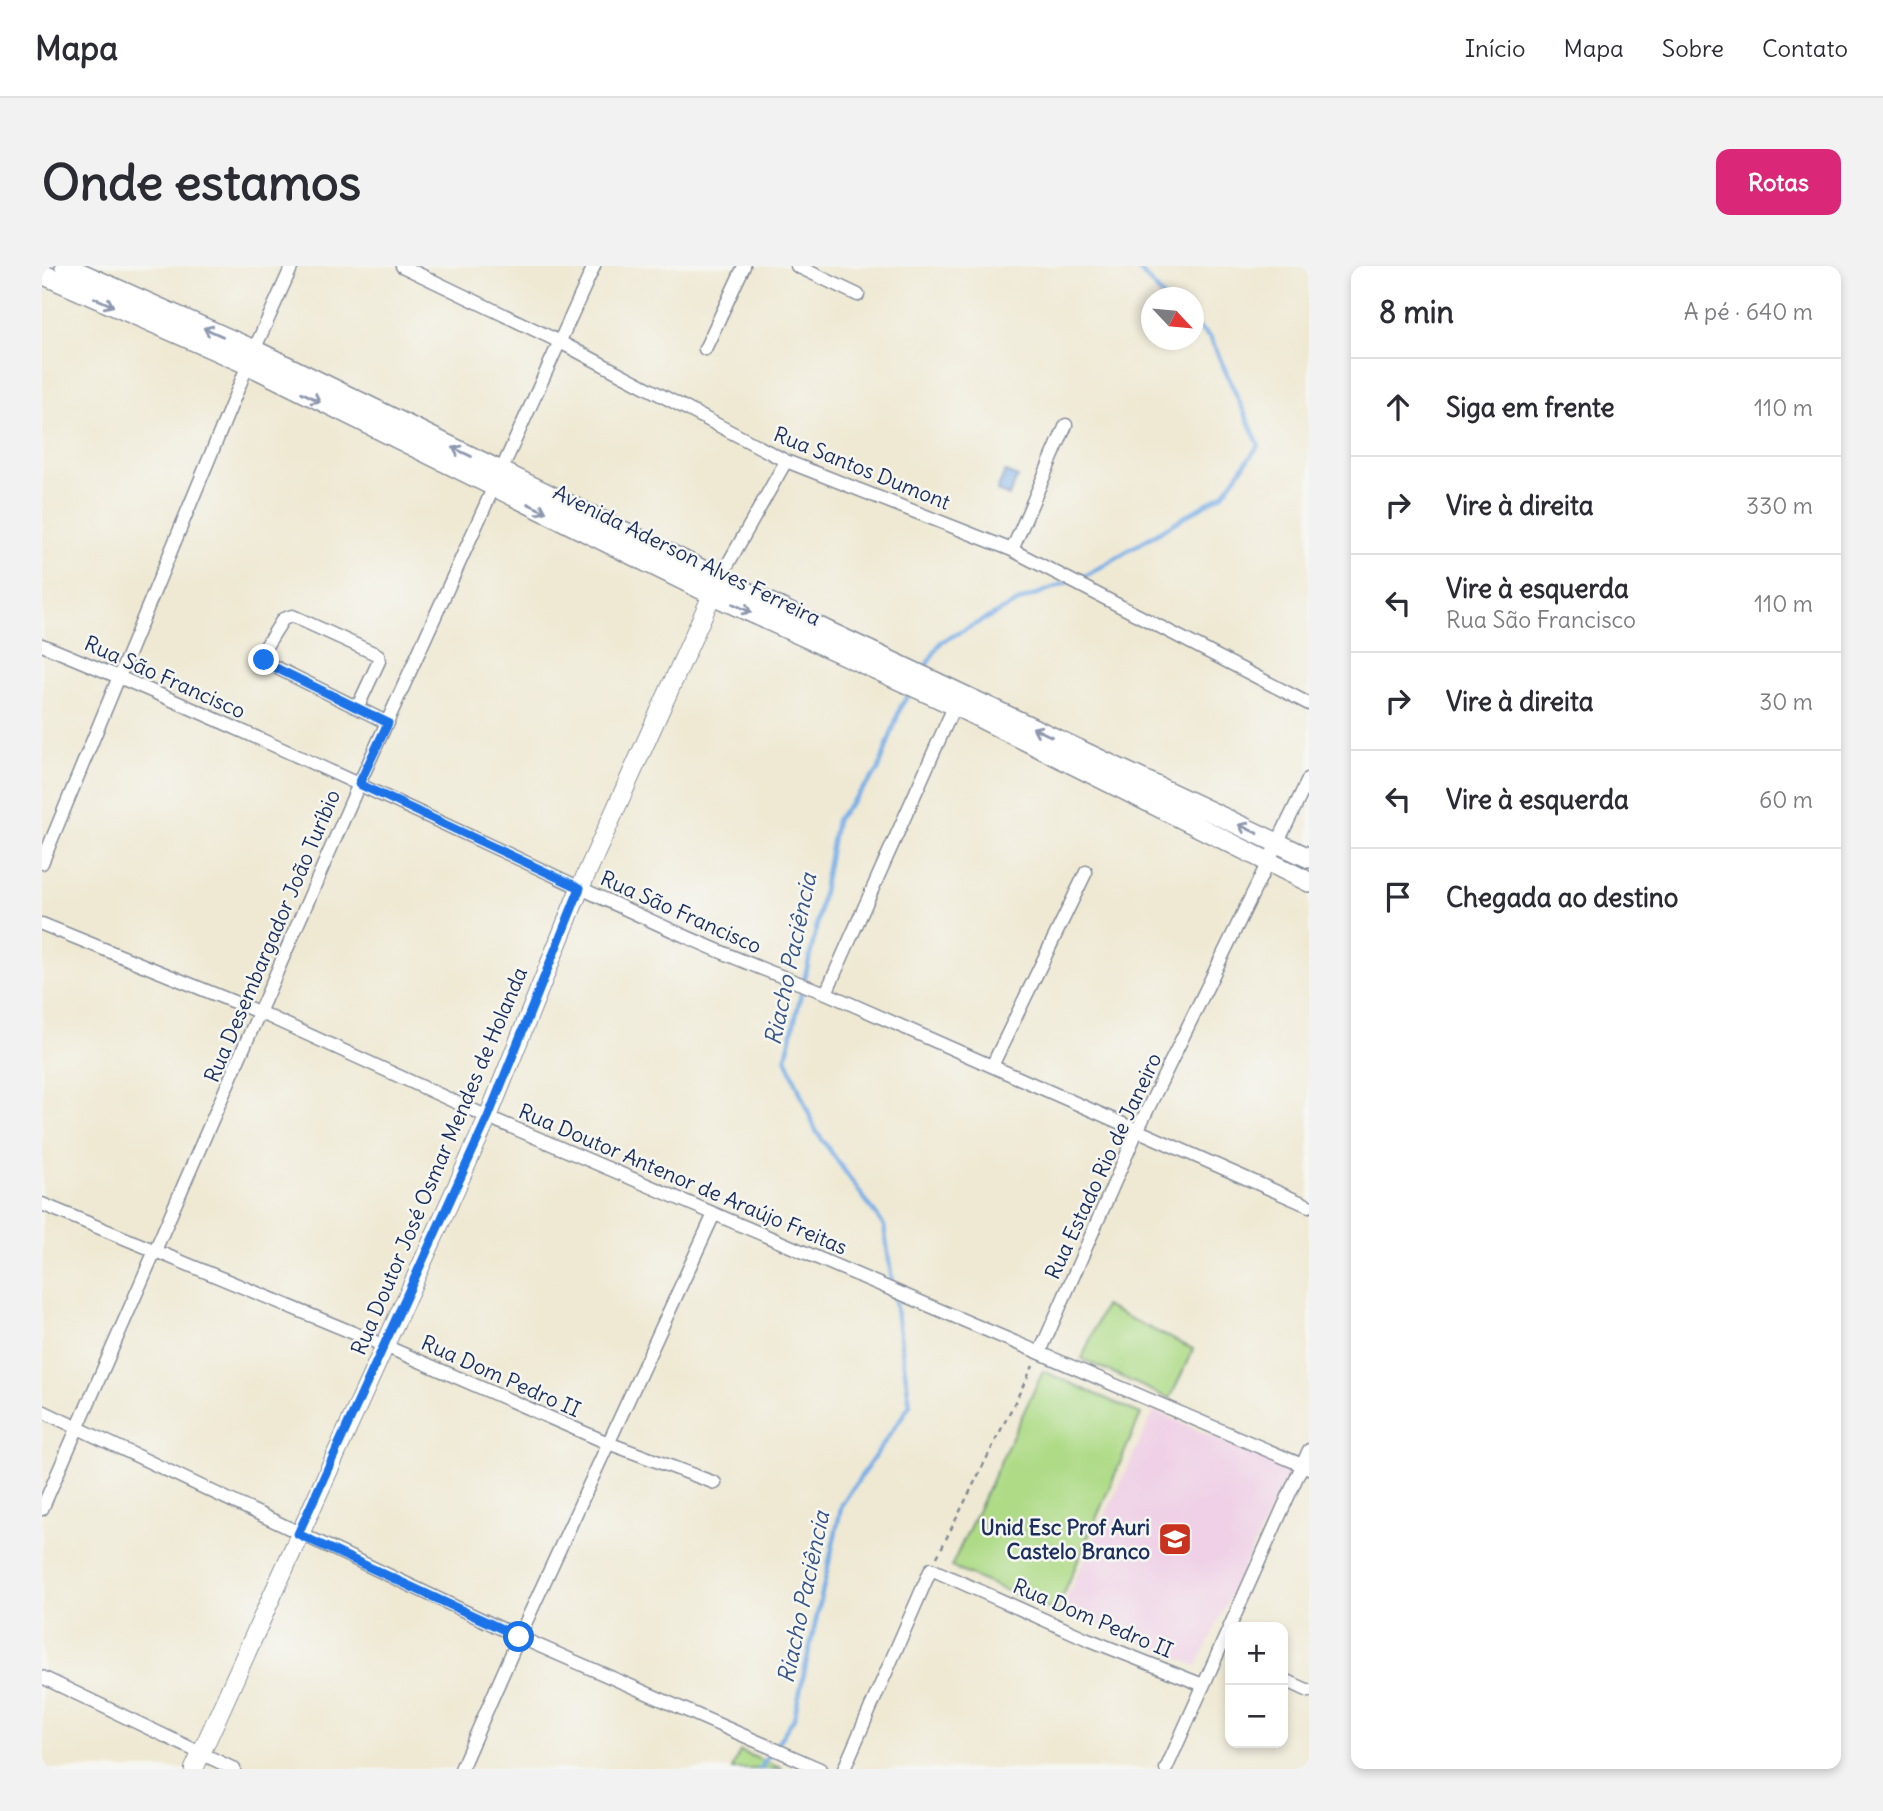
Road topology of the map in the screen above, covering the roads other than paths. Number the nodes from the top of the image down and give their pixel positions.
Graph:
1 (65, 266) edge
2 (292, 266) edge
3 (402, 266) edge
4 (594, 266) edge
5 (744, 266) edge
6 (797, 266) edge
7 (42, 274) edge
8 (858, 295) dead end
9 (558, 341) junction
10 (705, 349) dead end
11 (251, 358) junction
12 (1066, 425) dead end
13 (786, 461) junction
14 (496, 479) junction
15 (1012, 550) junction
16 (717, 586) junction
17 (42, 645) edge
18 (120, 677) junction
19 (957, 699) junction
20 (1309, 704) edge
21 (358, 706) junction
22 (388, 723) junction
23 (1309, 778) edge
24 (359, 784) junction
25 (1277, 842) junction
26 (1309, 858) edge
27 (1268, 862) junction
28 (42, 863) edge
29 (1086, 872) dead end
30 (1309, 882) edge
31 (580, 888) junction
32 (42, 924) edge
33 (826, 993) junction
34 (261, 1013) junction
35 (992, 1066) junction
36 (488, 1117) junction
37 (1137, 1131) junction
38 (42, 1204) edge
39 (1309, 1206) edge
40 (714, 1214) junction
41 (155, 1251) junction
42 (385, 1346) junction
43 (1040, 1352) junction
44 (42, 1411) edge
45 (79, 1428) junction
46 (608, 1443) junction
47 (1309, 1450) edge
48 (1306, 1466) edge
49 (715, 1483) dead end
50 (42, 1508) edge
51 (298, 1534) junction
52 (1238, 1622) edge
53 (519, 1637) junction
54 (1225, 1651) edge
55 (42, 1677) edge
56 (1288, 1681) edge
57 (1203, 1685) junction
58 (1309, 1691) edge
59 (197, 1761) edge
60 (234, 1769) edge
61 (461, 1769) edge
62 (820, 1769) edge
63 (844, 1769) edge
64 (1166, 1769) edge

11 -> 1 main road, Avenida Aderson Alves Ferreira
2 - 11 street
3 - 9 street, Rua Santos Dumont
4 - 9 street, Rua Desembargador João Turíbio
5 - 10 street
6 - 8 street
7 -> 11 main road, Avenida Aderson Alves Ferreira
9 - 13 street, Rua Santos Dumont
9 - 14 street, Rua Desembargador João Turíbio
11 - 14 main road, Avenida Aderson Alves Ferreira
11 - 18 street
12 - 15 street
13 - 15 street, Rua Santos Dumont
13 - 16 street, Rua Doutor José Osmar Mendes de Holanda
14 - 16 main road, Avenida Aderson Alves Ferreira
14 - 22 street, Rua Desembargador João Turíbio
15 - 20 street, Rua Santos Dumont
16 - 19 main road, Avenida Aderson Alves Ferreira
16 - 31 street, Rua Doutor José Osmar Mendes de Holanda
17 - 18 street, Rua São Francisco
18 - 24 street, Rua São Francisco
18 - 28 street
25 -> 19 main road, Avenida Aderson Alves Ferreira
19 - 27 main road, Avenida Aderson Alves Ferreira
19 - 33 street
21 - 21 street
21 - 22 street
22 - 24 street, Rua Desembargador João Turíbio
23 - 25 street, Rua Estado Rio de Janeiro
24 - 31 street, Rua São Francisco
24 - 34 street, Rua Desembargador João Turíbio
25 - 26 main road, Avenida Aderson Alves Ferreira
25 - 27 street, Rua Estado Rio de Janeiro
27 - 30 main road, Avenida Aderson Alves Ferreira
27 - 37 street, Rua Estado Rio de Janeiro
29 - 35 street
31 - 33 street, Rua São Francisco
31 - 36 street, Rua Doutor José Osmar Mendes de Holanda
32 - 34 street, Rua Doutor Antenor de Araújo Freitas
33 - 35 street, Rua São Francisco
34 - 36 street, Rua Doutor Antenor de Araújo Freitas
34 - 41 street, Rua Desembargador João Turíbio
35 - 37 street, Rua São Francisco
36 - 40 street, Rua Doutor Antenor de Araújo Freitas
36 - 42 street, Rua Doutor José Osmar Mendes de Holanda
37 - 39 street, Rua São Francisco
37 - 43 street, Rua Estado Rio de Janeiro
38 - 41 street, Rua Dom Pedro II
40 - 43 street, Rua Doutor Antenor de Araújo Freitas
40 - 46 street
41 - 42 street, Rua Dom Pedro II
41 - 45 street, Rua Desembargador João Turíbio
42 - 46 street, Rua Dom Pedro II
42 - 51 street, Rua Doutor José Osmar Mendes de Holanda
43 - 48 street, Rua Doutor Antenor de Araújo Freitas
44 - 45 street
45 - 50 street, Rua Desembargador João Turíbio
45 - 51 street
46 - 49 street, Rua Dom Pedro II
46 - 53 street
47 - 48 street
48 - 52 street
51 - 53 street
51 - 59 street, Rua Doutor José Osmar Mendes de Holanda
53 - 61 street
53 - 62 street
54 - 57 street
55 - 59 street
56 - 58 street
57 - 63 street, Rua Dom Pedro II
57 - 64 street
59 - 60 street

